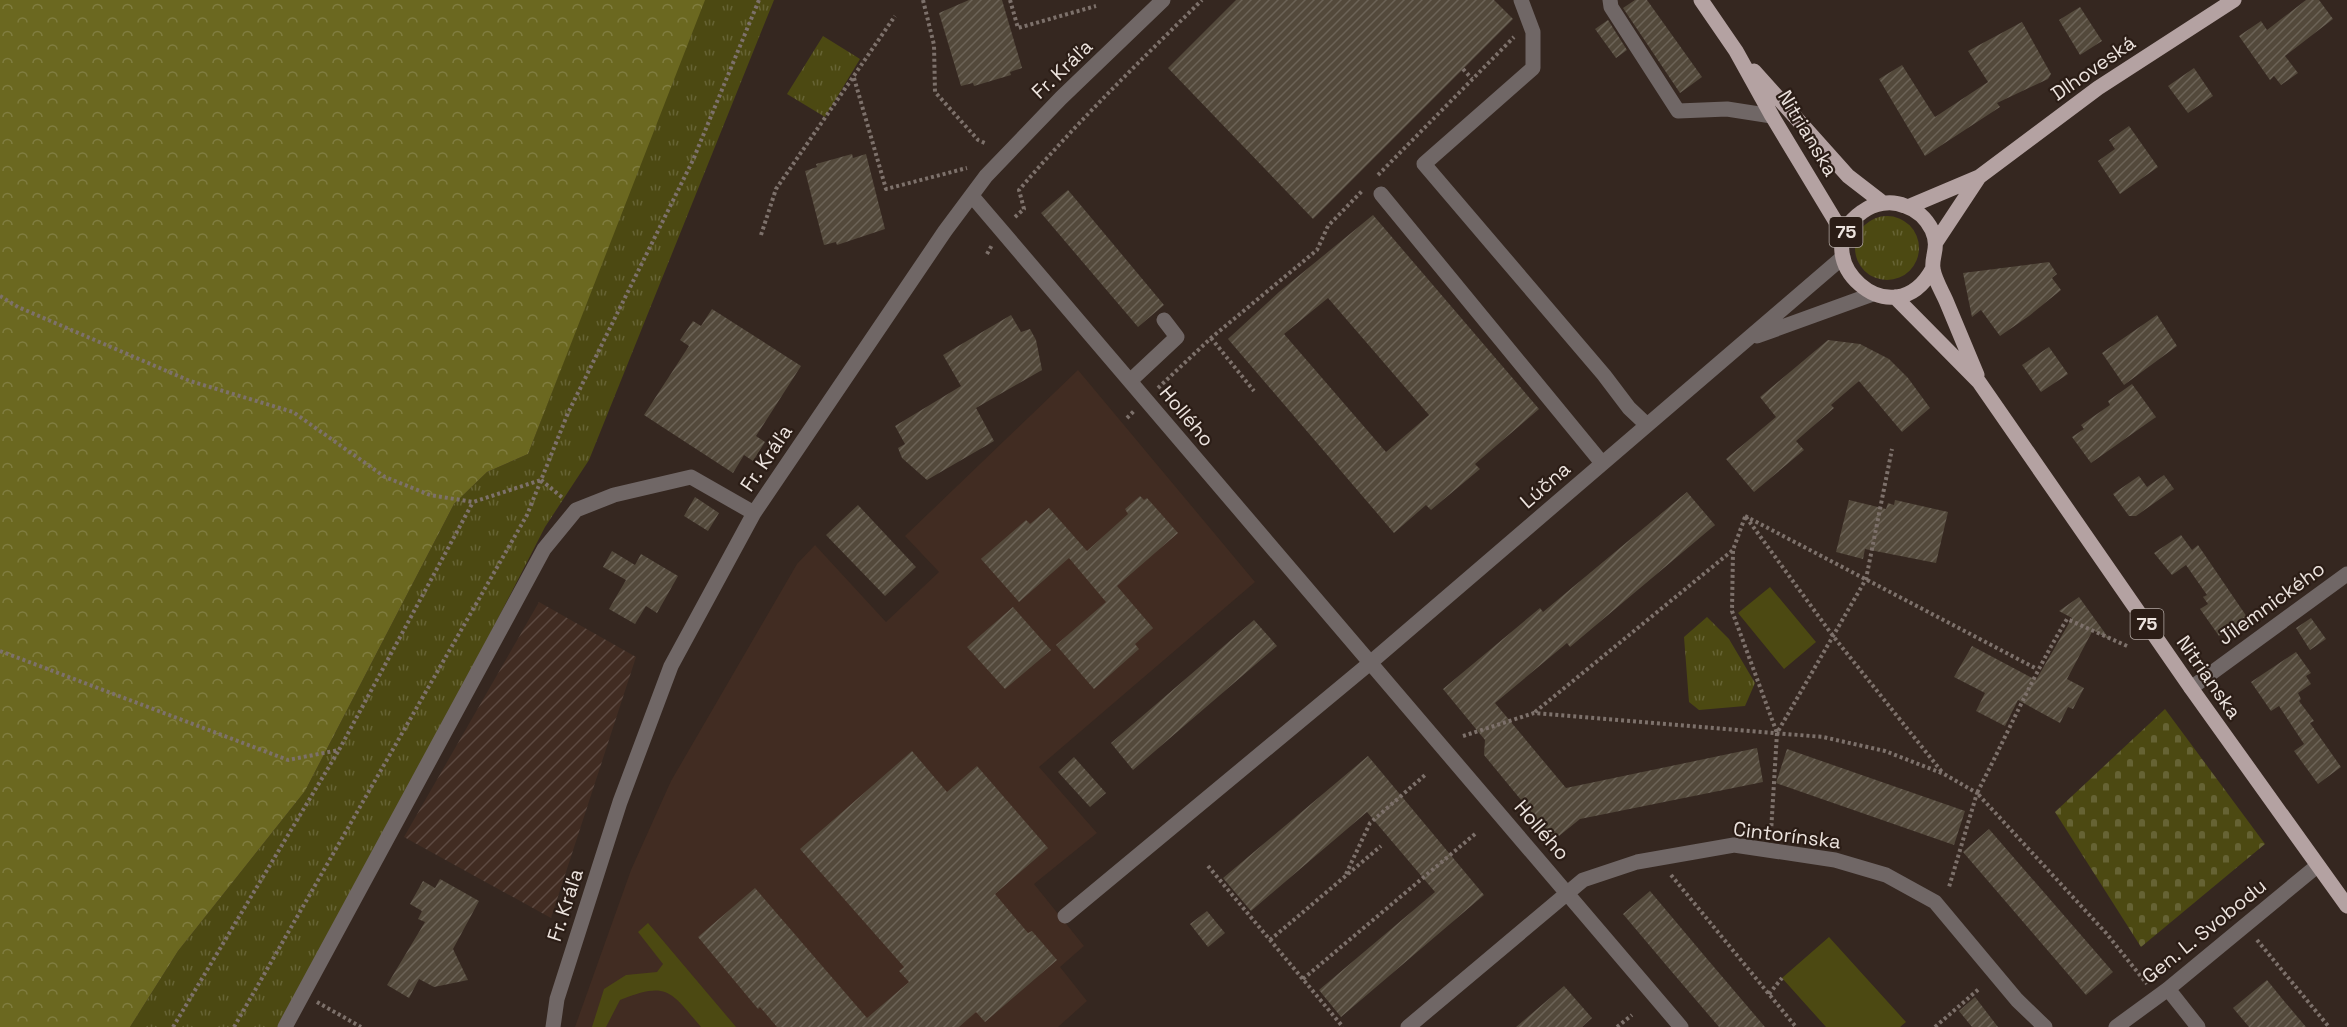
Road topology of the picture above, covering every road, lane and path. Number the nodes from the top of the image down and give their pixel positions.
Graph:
1 (759, 0) edge
2 (923, 0) edge
3 (1010, 0) edge
4 (1162, 0) edge
5 (1202, 0) edge
6 (1521, 0) edge
7 (1610, 0) edge
8 (1701, 0) edge
9 (2234, 0) edge
10 (1096, 6) dead end
11 (895, 16) dead end
12 (1516, 34) dead end
13 (1736, 51) junction
14 (1463, 69) dead end
15 (853, 77) junction
16 (1472, 79) junction
17 (1772, 116) junction
18 (987, 144) dead end
19 (967, 168) dead end
20 (1979, 177) junction
21 (1376, 188) joint
22 (1364, 190) dead end
23 (972, 196) junction
24 (1883, 203) junction
25 (1908, 207) junction
26 (1010, 222) dead end
27 (760, 235) dead end
28 (1845, 237) junction
29 (1936, 242) junction
30 (1843, 257) junction
31 (1933, 268) junction
32 (1873, 294) junction
33 (0, 296) edge
34 (1895, 297) junction
35 (1164, 320) dead end
36 (1211, 338) junction
37 (1749, 339) junction
38 (1130, 381) junction
39 (1979, 381) junction
40 (1155, 391) dead end
41 (1254, 391) dead end
42 (1647, 425) junction
43 (1892, 449) dead end
44 (1602, 464) junction
45 (542, 480) junction
46 (473, 502) junction
47 (576, 510) junction
48 (754, 513) junction
49 (1745, 516) junction
50 (1733, 550) junction
51 (2347, 574) edge
52 (1866, 579) junction
53 (1833, 636) junction
54 (2127, 646) dead end
55 (0, 651) edge
56 (1370, 663) junction
57 (2037, 669) junction
58 (2191, 688) junction
59 (1534, 713) junction
60 (1777, 733) junction
61 (1463, 736) dead end
62 (339, 750) junction
63 (1944, 774) junction
64 (1425, 775) dead end
65 (1977, 793) junction
66 (1475, 834) dead end
67 (1381, 846) dead end
68 (1770, 851) junction
69 (1657, 858) junction
70 (1208, 866) dead end
71 (2317, 866) junction
72 (1344, 877) junction
73 (1949, 887) dead end
74 (1569, 893) junction
75 (2347, 906) edge
76 (1065, 916) dead end
77 (2245, 925) junction
78 (1270, 940) junction
79 (1782, 978) dead end
80 (1303, 979) junction
81 (1980, 988) dead end
82 (2162, 993) junction
83 (303, 994) junction
84 (1769, 994) junction
85 (1632, 1015) dead end
86 (172, 1027) edge
87 (234, 1027) edge
88 (285, 1027) edge
89 (361, 1027) edge
90 (552, 1027) edge
91 (1343, 1027) edge
92 (1408, 1027) edge
93 (1617, 1027) edge
94 (1681, 1027) edge
95 (1796, 1027) edge
96 (1935, 1027) edge
97 (2045, 1027) edge
98 (2116, 1027) edge
99 (2198, 1027) edge
100 (2329, 1027) edge

1 - 45 path
2 - 18 path
3 - 10 path
4 - 23 street, Fr. Kráľa
5 - 26 path
6 - 42 street
7 - 17 street
8 - 13 main road, Nitrianska / 75
9 - 20 main road, Dlhoveská
11 - 15 path
12 - 16 path
13 - 17 main road, Nitrianska / 75
13 - 24 main road, Nitrianska / 75
14 - 16 path
15 - 19 path
15 - 27 path
16 - 21 path
17 - 28 main road, Nitrianska / 75
20 - 25 main road, Dlhoveská
20 - 29 main road, Dlhoveská
21 - 44 street
22 - 36 path
23 - 38 street, Hollého
23 - 48 street, Fr. Kráľa
24 - 25 main road, Nitrianska / 75
24 - 28 main road, 75
25 - 29 main road
28 - 30 main road, 75
29 - 31 main road, Nitrianska / 75
30 - 32 main road, 75
30 - 37 street, Lúčna
31 - 34 main road
31 - 39 main road, Nitrianska / 75
32 - 34 main road
32 - 37 street, Lúčna
33 - 46 path
34 - 39 main road, Nitrianska / 75
35 - 38 street
36 - 40 path
36 - 41 path
37 - 42 street, Lúčna
38 - 56 street, Hollého
39 - 58 main road, Nitrianska / 75
42 - 44 street, Lúčna
43 - 52 path
44 - 56 street, Lúčna
45 - 46 path
45 - 47 path
45 - 87 path
46 - 62 path
47 - 48 street
47 - 83 street
48 - 90 street, Fr. Kráľa
49 - 50 path
49 - 52 path
49 - 53 path
50 - 59 path
50 - 60 path
51 - 58 street, Jilemnického
52 - 53 path
52 - 57 path
53 - 60 path
53 - 63 path
54 - 57 path
55 - 62 path
56 - 74 street, Hollého
56 - 76 street
57 - 65 path
58 - 71 main road, Nitrianska / 75
59 - 60 path
59 - 61 path
60 - 63 path
60 - 68 path
62 - 86 path
63 - 65 path
64 - 72 path
65 - 73 path
65 - 82 path
66 - 80 path
67 - 72 path
68 - 69 street, Cintorínska
68 - 97 street, Cintorínska
69 - 74 street, Cintorínska
69 - 84 path
70 - 78 path
71 - 75 main road, Nitrianska / 75
71 - 77 street, Gen. L. Svobodu
72 - 78 path
74 - 92 street, Cintorínska
74 - 94 street, Hollého
77 - 82 street, Gen. L. Svobodu
77 - 100 path
78 - 80 path
79 - 84 path
80 - 91 path
81 - 96 path
82 - 98 street, Gen. L. Svobodu
82 - 99 street
83 - 88 street
83 - 89 path
84 - 95 path
85 - 93 path

